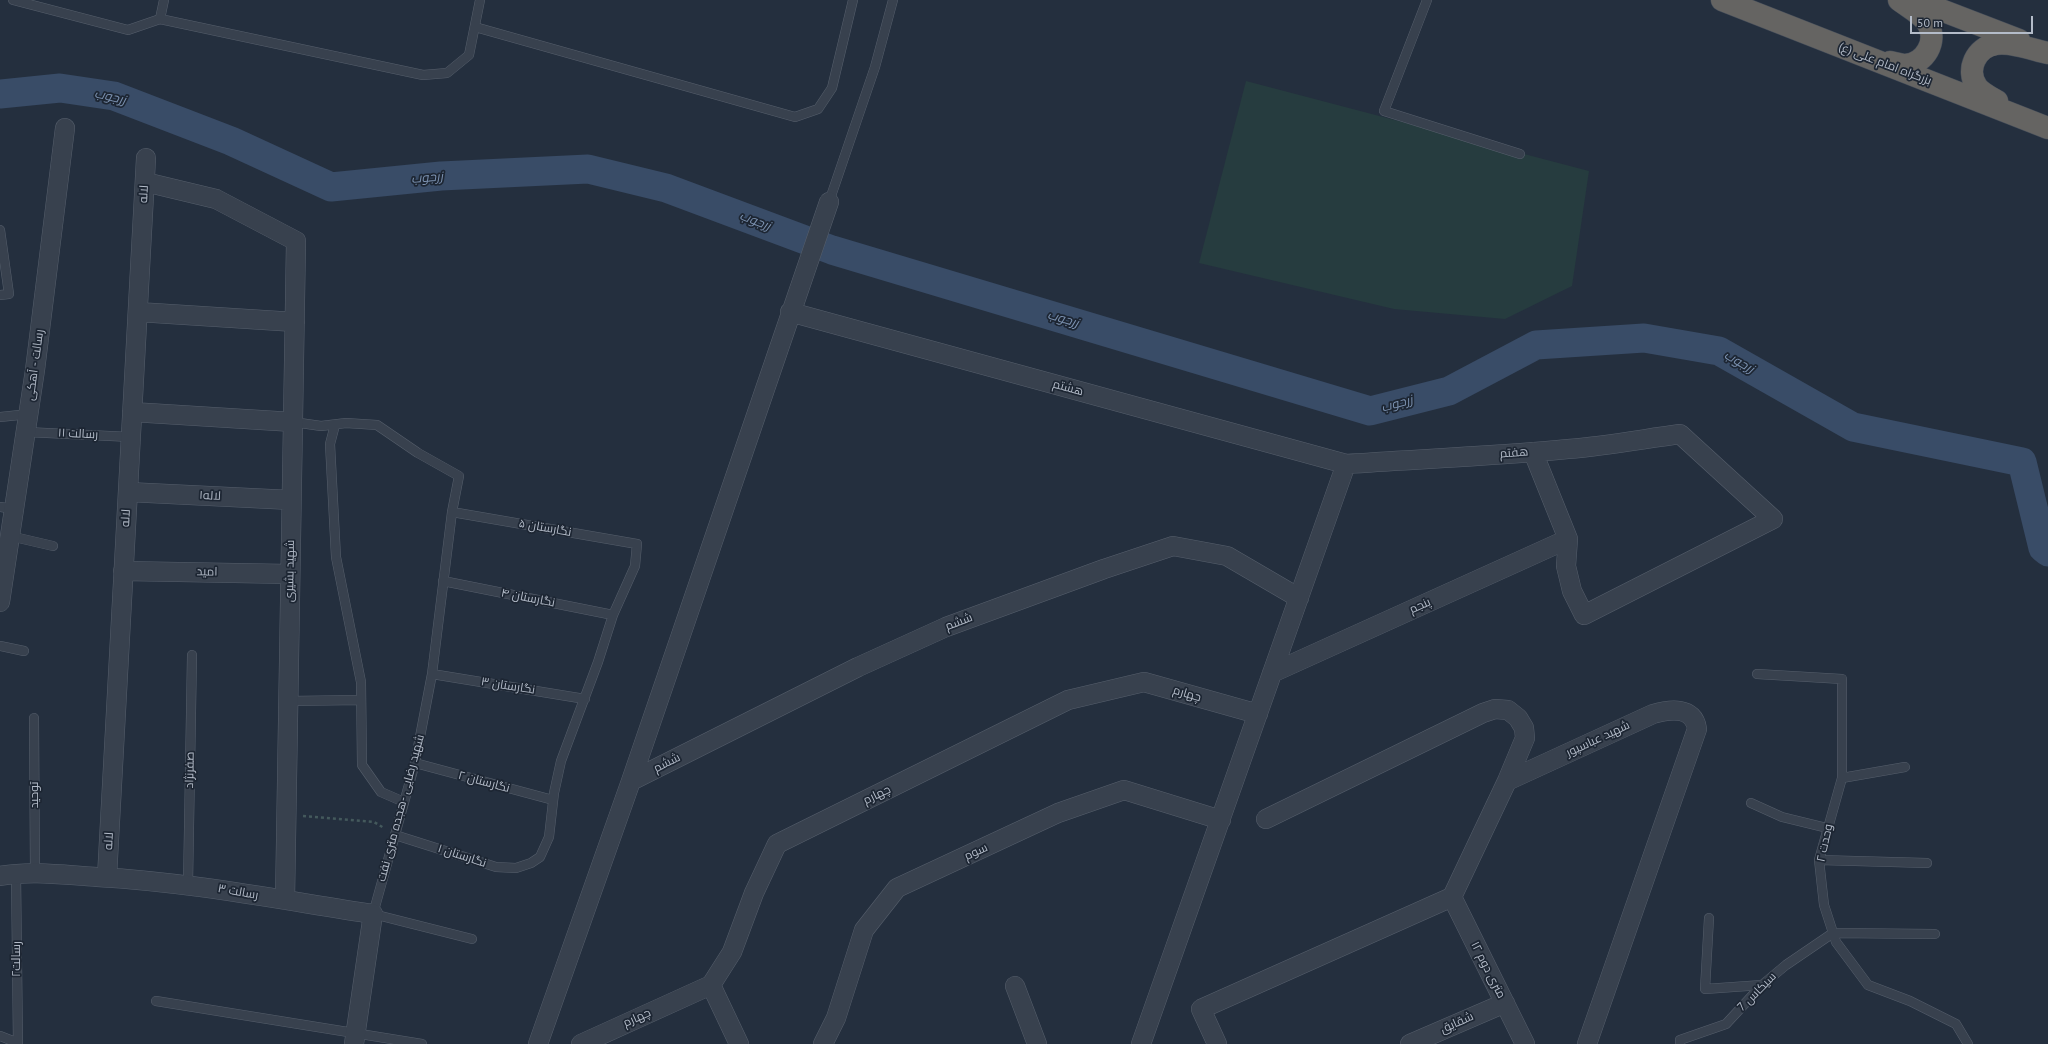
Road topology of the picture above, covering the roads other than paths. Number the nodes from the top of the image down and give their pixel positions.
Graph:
1 (13, 0) edge
2 (164, 0) edge
3 (480, 0) edge
4 (853, 0) edge
5 (893, 0) edge
6 (1427, 0) edge
7 (1722, 0) edge
8 (1899, 0) edge
9 (1915, 0) edge
10 (160, 19) junction
11 (475, 27) junction
12 (1854, 52) junction
13 (2048, 52) edge
14 (2026, 120) junction
15 (65, 128) dead end
16 (2048, 128) edge
17 (1520, 154) dead end
18 (146, 158) dead end
19 (145, 182) junction
20 (829, 202) joint
21 (0, 230) edge
22 (0, 295) edge
23 (792, 307) junction
24 (138, 312) junction
25 (294, 322) junction
26 (132, 412) junction
27 (0, 417) edge
28 (293, 422) junction
29 (27, 423) junction
30 (335, 425) junction
31 (131, 437) junction
32 (1533, 452) junction
33 (1346, 464) junction
34 (128, 492) junction
35 (292, 500) junction
36 (7, 508) edge
37 (452, 512) junction
38 (10, 536) junction
39 (1568, 539) junction
40 (53, 546) dead end
41 (124, 571) junction
42 (290, 574) junction
43 (443, 581) junction
44 (1299, 598) junction
45 (0, 602) edge
46 (613, 615) junction
47 (0, 646) edge
48 (24, 651) dead end
49 (192, 655) dead end
50 (1272, 673) junction
51 (432, 674) junction
52 (1757, 674) dead end
53 (585, 699) junction
54 (361, 700) junction
55 (288, 701) junction
56 (1258, 714) junction
57 (34, 718) dead end
58 (415, 763) junction
59 (1905, 767) dead end
60 (1842, 778) junction
61 (631, 781) junction
62 (1507, 781) junction
63 (553, 800) junction
64 (404, 802) junction
65 (1751, 803) dead end
66 (1266, 819) dead end
67 (1221, 820) junction
68 (1827, 828) junction
69 (395, 835) junction
70 (1818, 860) junction
71 (1927, 863) dead end
72 (17, 874) edge
73 (107, 877) junction
74 (188, 886) junction
75 (1452, 897) junction
76 (285, 900) junction
77 (373, 914) junction
78 (1709, 918) dead end
79 (1833, 932) junction
80 (1935, 934) dead end
81 (472, 939) dead end
82 (711, 985) junction
83 (1762, 985) junction
84 (1015, 986) dead end
85 (156, 1002) dead end
86 (1505, 1003) junction
87 (0, 1036) edge
88 (354, 1038) edge
89 (18, 1044) edge
90 (422, 1044) edge
91 (538, 1044) edge
92 (581, 1044) edge
93 (739, 1044) edge
94 (823, 1044) edge
95 (1037, 1044) edge
96 (1141, 1044) edge
97 (1217, 1044) edge
98 (1410, 1044) edge
99 (1525, 1044) edge
100 (1587, 1044) edge
101 (1680, 1044) edge
102 (1968, 1044) edge

1 - 10 lane
2 - 10 lane
3 - 11 lane
4 - 11 lane
5 - 20 lane
6 - 17 lane
7 - 12 highway, بزرگراه امام علی (ع)
8 - 12 highway
9 - 13 highway
10 - 11 lane
12 - 14 highway, بزرگراه امام علی (ع)
13 - 14 highway
14 - 16 highway, بزرگراه امام علی (ع)
15 - 29 street, رسالت - آهکی
18 - 19 street, لاله
19 - 24 street, لاله
19 - 25 street, شهید بشیری
20 - 23 street
21 - 22 lane
23 - 33 street, هشتم
23 - 61 street
24 - 25 street
24 - 26 street, لاله
25 - 28 street, شهید بشیری
26 - 28 street
26 - 31 street, لاله
27 - 29 lane, رسالت ۱۱
28 - 30 lane
28 - 35 street, شهید بشیری
29 - 31 lane, رسالت ۱۱
29 - 36 street, رسالت - آهکی
30 - 37 lane, شهید رضایی -هجده متری نفت
30 - 54 lane
31 - 34 street, لاله
32 - 33 street, هفتم
32 - 39 street
32 - 39 street, هفتم
33 - 44 street
34 - 35 street, لاله۱
34 - 41 street, لاله
35 - 42 street, شهید بشیری
36 - 38 street, رسالت - آهکی
37 - 43 lane, شهید رضایی -هجده متری نفت
37 - 46 lane, نگارستان ۵
38 - 40 lane
38 - 45 street, رسالت - آهکی
39 - 50 street, پنجم
41 - 42 street, امید
41 - 73 street, لاله
42 - 55 street, شهید بشیری
43 - 46 lane, نگارستان ۴
43 - 51 lane, شهید رضایی -هجده متری نفت
44 - 50 street
44 - 61 street, ششم
46 - 53 lane
47 - 48 lane
49 - 74 lane, صفرنژاد
50 - 56 street
51 - 53 lane, نگارستان ۳
51 - 58 lane, شهید رضایی -هجده متری نفت
52 - 60 lane, وحدت ۲
53 - 63 lane
54 - 55 lane
54 - 64 lane
55 - 76 street, شهید بشیری
56 - 67 street
56 - 82 street, چهارم
57 - 72 lane, توحید
58 - 63 lane, نگارستان ۲
58 - 64 lane, شهید رضایی -هجده متری نفت
59 - 60 lane
60 - 68 lane, وحدت ۲
61 - 91 street
62 - 66 street
62 - 75 street
62 - 100 street, شهید عباسپور
63 - 69 lane, نگارستان ۱
64 - 69 lane, شهید رضایی -هجده متری نفت
65 - 68 lane
67 - 94 street, سوم
67 - 96 street
68 - 70 lane, وحدت ۲
69 - 77 lane, شهید رضایی -هجده متری نفت
70 - 71 lane
70 - 79 lane, وحدت ۲
72 - 73 street, رسالت ۳
72 - 89 lane, رسالت۲
73 - 74 street, رسالت ۳
74 - 76 street, رسالت ۳
75 - 86 street, ۱۲ متری دوم
75 - 97 street
76 - 77 street, رسالت ۳
77 - 81 lane, رسالت ۳
77 - 88 street, شهید رضایی -هجده متری نفت
78 - 83 lane
79 - 80 lane
79 - 83 lane, سیکاس 7
79 - 102 lane, وحدت ۲
82 - 92 street, چهارم
82 - 93 street
83 - 101 lane, سیکاس 7
84 - 95 street
85 - 88 lane
86 - 98 street, شقایق
86 - 99 street, ۱۲ متری دوم
87 - 89 lane
88 - 90 lane

